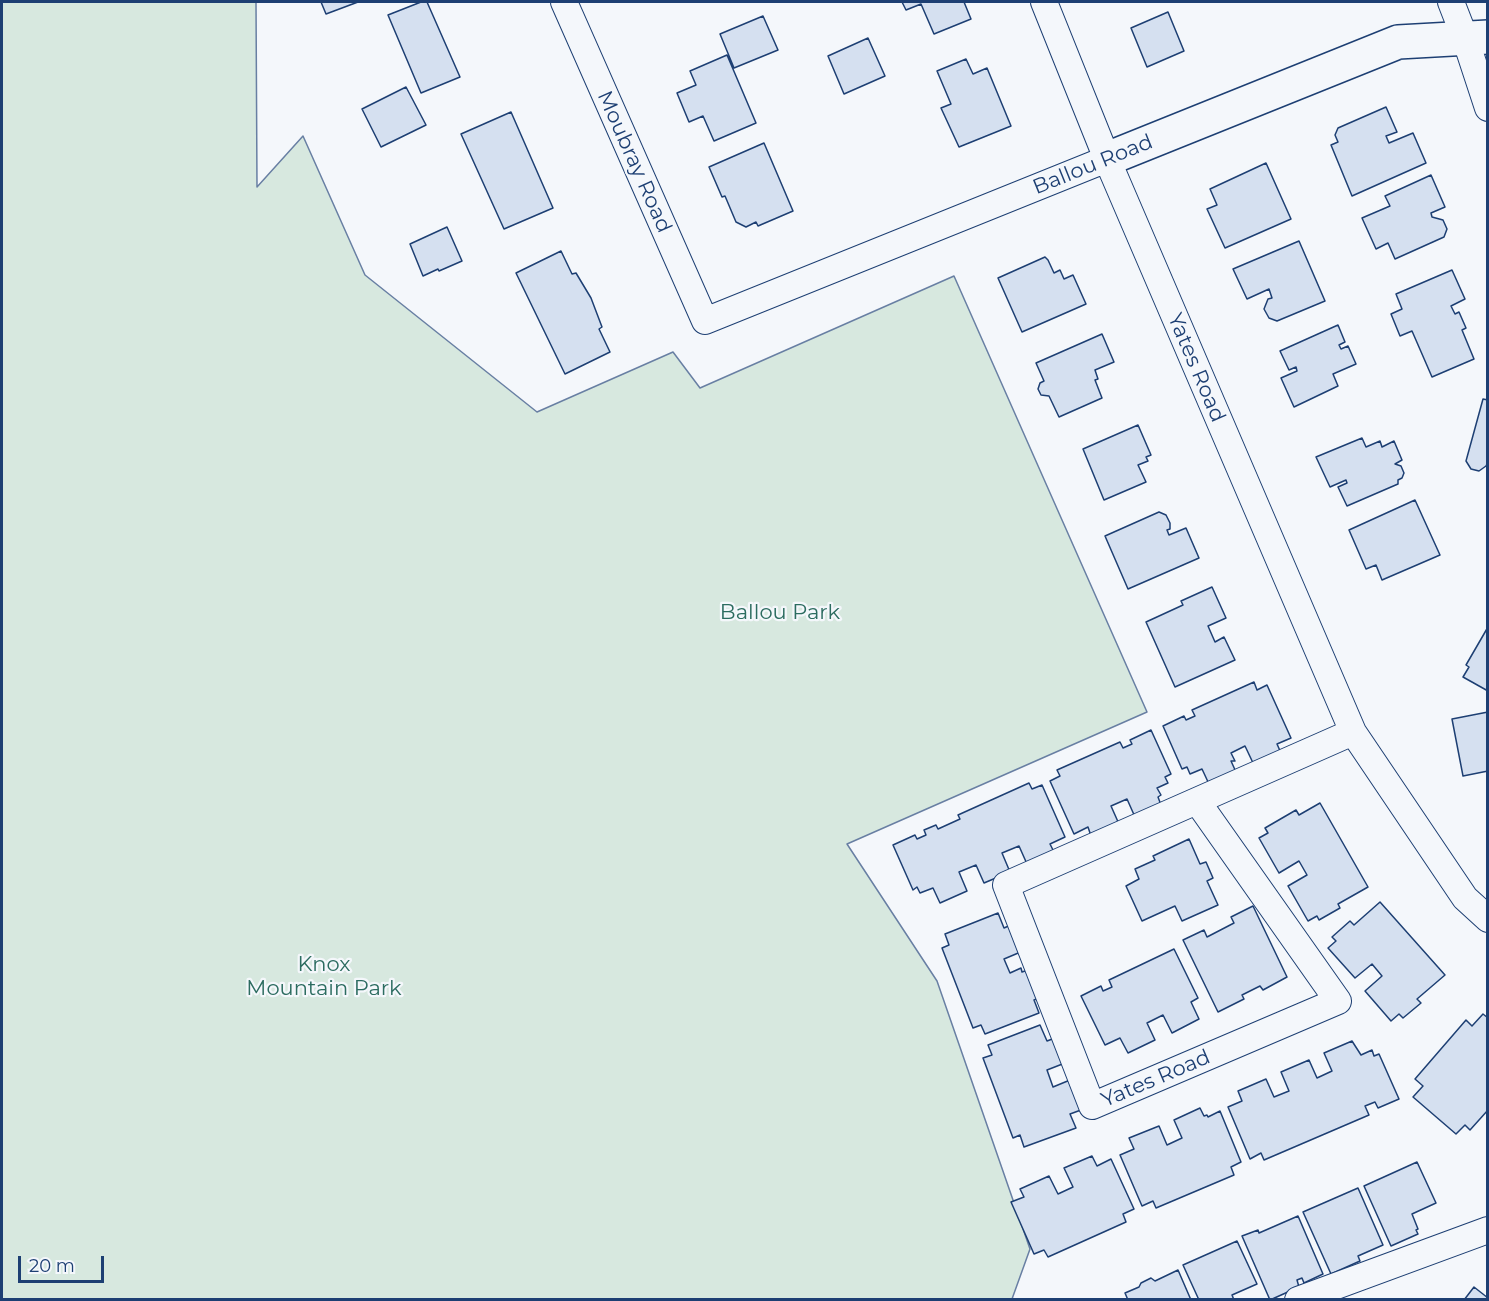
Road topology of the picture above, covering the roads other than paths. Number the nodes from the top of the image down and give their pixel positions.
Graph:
1 (564, 2) edge
2 (1044, 2) edge
3 (1451, 2) edge
4 (1477, 37) edge
5 (1488, 108) edge
6 (1107, 159) junction
7 (705, 321) joint
8 (1353, 732) junction
9 (1197, 801) junction
10 (1488, 919) edge
11 (1488, 1230) edge
12 (1298, 1299) edge

1 - 7 street, Moubray Road
2 - 6 street, Yates Road
3 - 4 street
4 - 5 street
4 - 6 street, Ballou Road
6 - 7 street, Ballou Road
6 - 8 street, Yates Road
8 - 9 street, Yates Road
8 - 10 street, Yates Road
9 - 9 street, Yates Road
11 - 12 street

